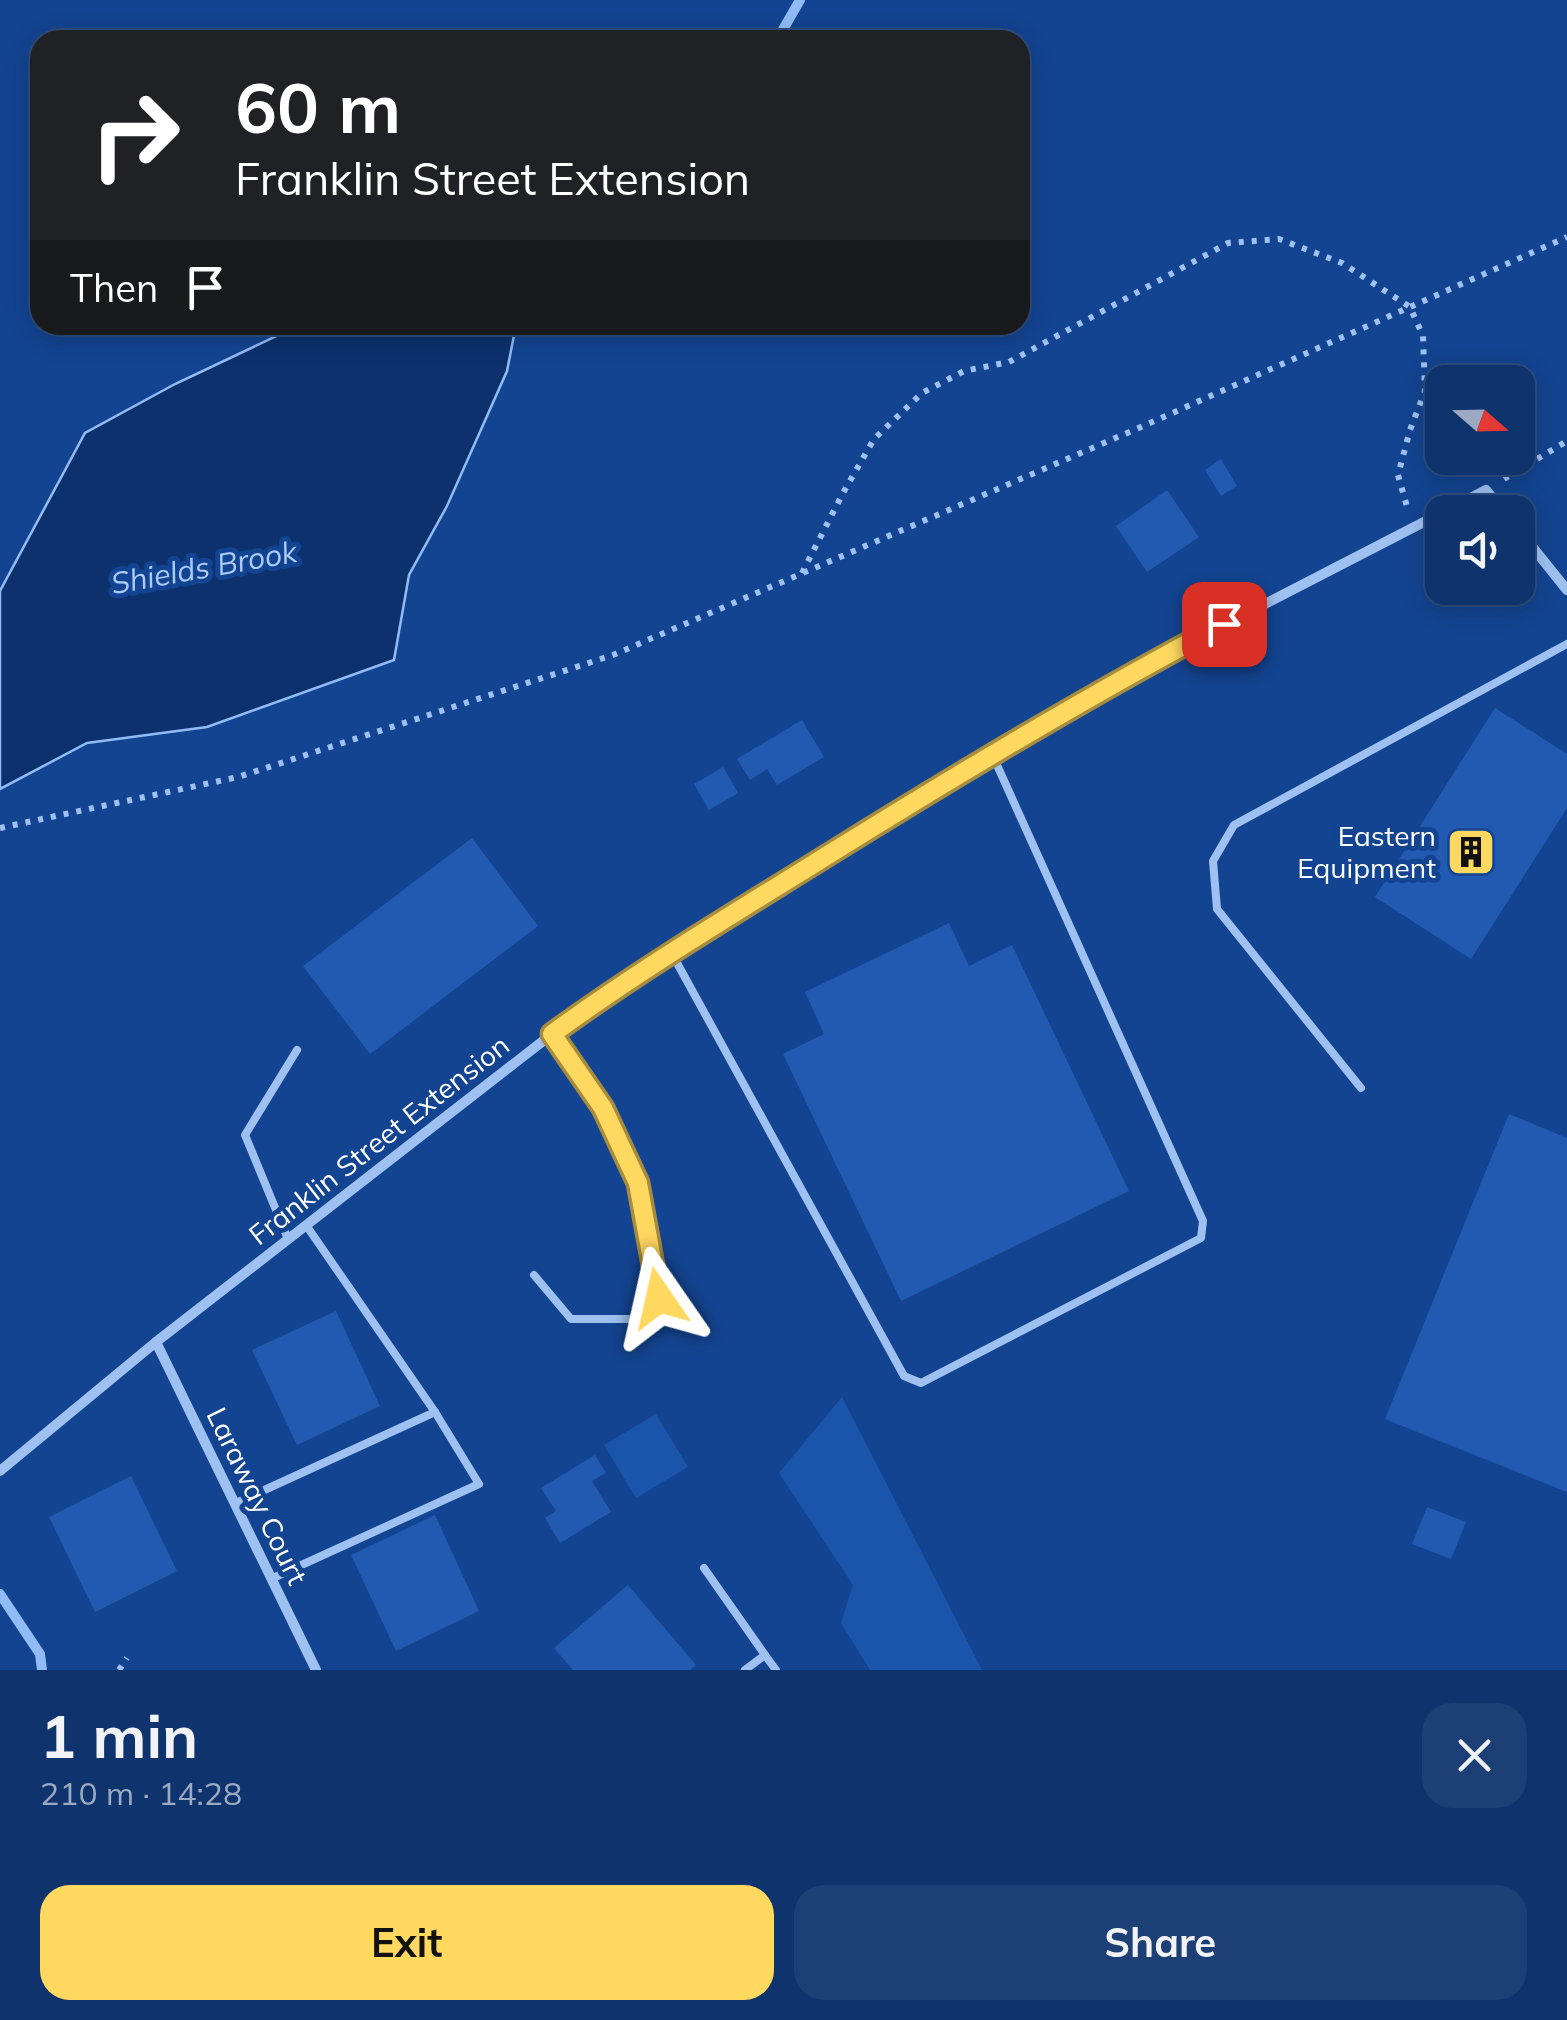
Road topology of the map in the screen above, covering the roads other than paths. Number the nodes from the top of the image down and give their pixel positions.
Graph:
1 (1425, 520) edge
2 (1535, 550) edge
3 (1567, 590) edge
4 (1567, 644) edge
5 (992, 754) junction
6 (671, 952) junction
7 (552, 1034) junction
8 (297, 1050) dead end
9 (1361, 1088) dead end
10 (306, 1226) junction
11 (288, 1239) junction
12 (534, 1276) dead end
13 (156, 1342) junction
14 (434, 1412) junction
15 (0, 1470) edge
16 (236, 1502) junction
17 (704, 1568) dead end
18 (273, 1578) junction
19 (765, 1655) junction
20 (316, 1670) edge
21 (745, 1670) edge
22 (776, 1670) edge

1 - 5 street, Franklin Street Extension
2 - 3 street
4 - 9 lane
5 - 6 street, Franklin Street Extension
5 - 6 lane
6 - 7 street, Franklin Street Extension
7 - 10 street, Franklin Street Extension
7 - 12 lane
8 - 11 lane
10 - 11 street, Franklin Street Extension
10 - 14 lane
11 - 13 street, Franklin Street Extension
13 - 15 street, Franklin Street Extension
13 - 16 street, Laraway Court
14 - 16 lane
14 - 18 lane
16 - 18 street, Laraway Court
17 - 19 lane
18 - 20 street, Laraway Court
19 - 21 lane
19 - 22 lane

